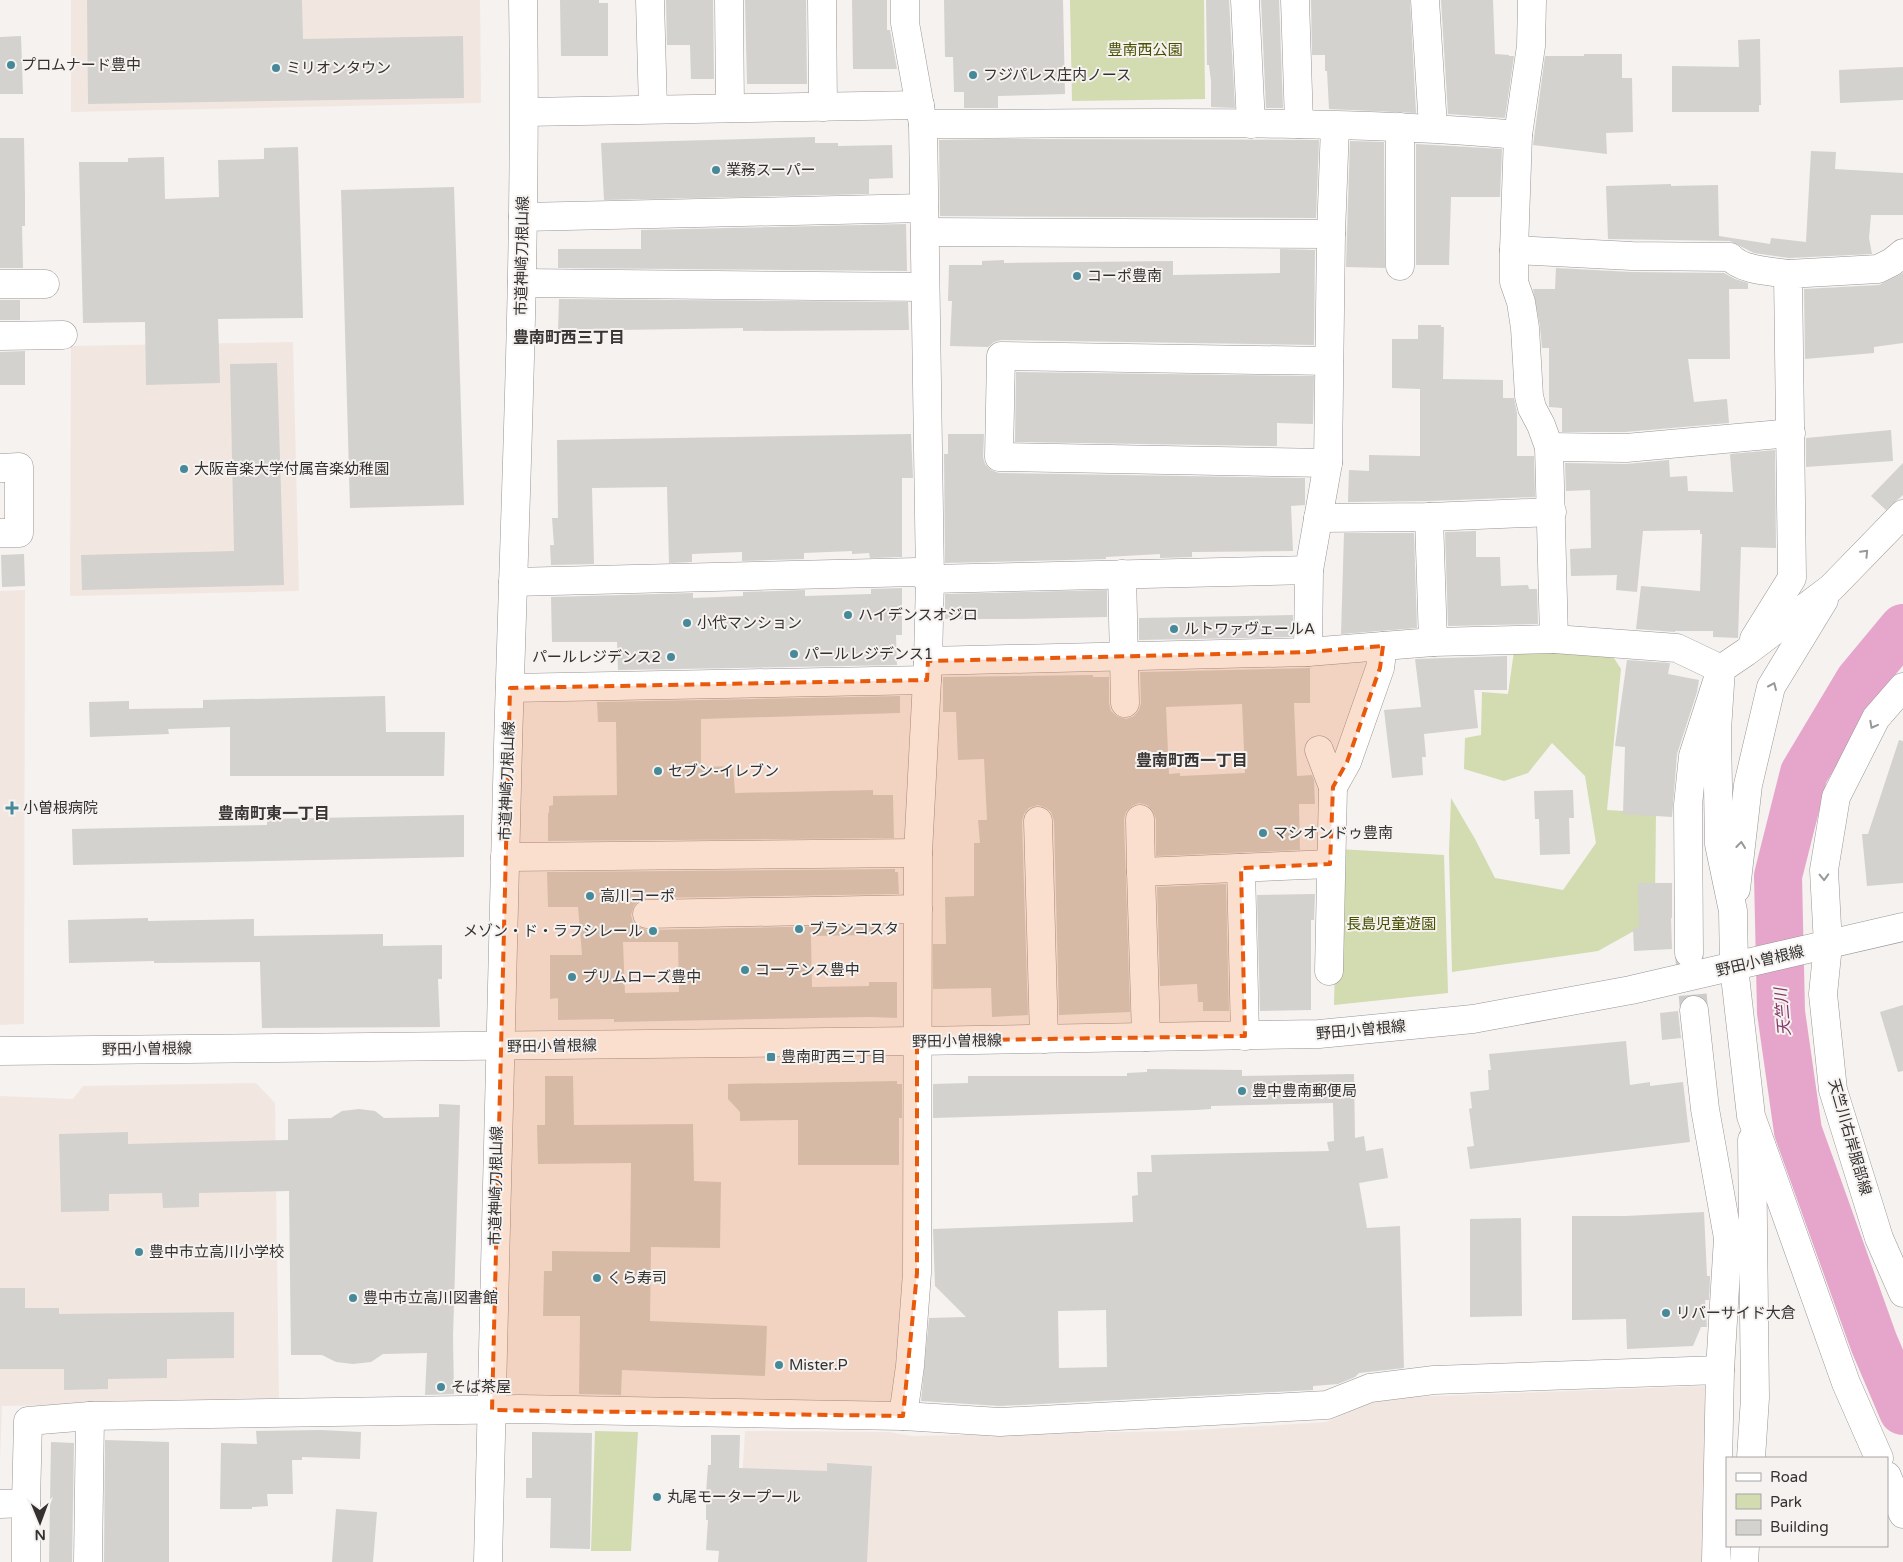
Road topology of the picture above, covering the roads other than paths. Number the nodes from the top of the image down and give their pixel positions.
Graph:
1 (523, 0) edge
2 (650, 0) edge
3 (729, 0) edge
4 (822, 0) edge
5 (905, 0) edge
6 (1245, 0) edge
7 (1295, 0) edge
8 (1425, 0) edge
9 (1532, 0) edge
10 (823, 107) junction
11 (730, 108) junction
12 (653, 109) junction
13 (525, 112) junction
14 (921, 114) junction
15 (1250, 124) junction
16 (1299, 124) junction
17 (1335, 126) junction
18 (1400, 127) junction
19 (1433, 127) junction
20 (1518, 135) junction
21 (523, 217) junction
22 (925, 220) junction
23 (1331, 234) junction
24 (1514, 250) junction
25 (1903, 253) edge
26 (1400, 266) dead end
27 (1788, 274) junction
28 (522, 283) junction
29 (0, 284) edge
30 (45, 284) dead end
31 (925, 287) junction
32 (63, 334) dead end
33 (0, 336) edge
34 (1329, 361) junction
35 (1791, 433) junction
36 (1549, 447) junction
37 (1328, 463) junction
38 (0, 468) edge
39 (1552, 512) junction
40 (1903, 514) edge
41 (1429, 517) junction
42 (1318, 518) junction
43 (0, 533) edge
44 (1308, 570) junction
45 (1122, 574) junction
46 (930, 579) junction
47 (513, 582) junction
48 (1831, 588) junction
49 (1554, 640) junction
50 (1433, 642) junction
51 (1383, 646) junction
52 (1308, 652) junction
53 (1746, 652) junction
54 (1124, 655) junction
55 (1721, 669) junction
56 (928, 671) junction
57 (1903, 687) edge
58 (510, 688) junction
59 (1125, 703) dead end
60 (1319, 750) dead end
61 (1333, 787) junction
62 (1140, 820) dead end
63 (1038, 821) dead end
64 (918, 853) junction
65 (505, 857) junction
66 (1330, 864) junction
67 (1241, 868) junction
68 (1141, 872) junction
69 (918, 909) junction
70 (1733, 911) junction
71 (647, 914) dead end
72 (1903, 927) edge
73 (1819, 947) junction
74 (1689, 953) tunnel mouth
75 (1741, 966) junction
76 (1329, 971) dead end
77 (1694, 1010) tunnel mouth
78 (1245, 1036) junction
79 (1146, 1037) junction
80 (1044, 1039) junction
81 (917, 1042) junction
82 (499, 1047) junction
83 (0, 1051) edge
84 (1751, 1116) junction
85 (1903, 1293) edge
86 (1720, 1370) junction
87 (492, 1410) junction
88 (90, 1416) junction
89 (903, 1416) junction
90 (1751, 1457) edge
91 (1879, 1457) edge
92 (1888, 1478) edge
93 (13, 1503) edge
94 (1903, 1514) edge
95 (1745, 1547) edge
96 (26, 1562) edge
97 (88, 1562) edge
98 (488, 1562) edge
99 (1716, 1562) edge
100 (1744, 1562) edge

1 - 13 street, 市道神崎刀根山線
2 - 12 street
3 - 11 street
4 - 10 street
5 - 14 street
6 - 15 street
7 - 16 street
8 - 19 street
9 - 20 street
10 - 11 street
10 - 14 street
11 - 12 street
12 - 13 street
13 - 21 street, 市道神崎刀根山線
14 - 15 street
14 - 22 street
15 - 16 street
16 - 17 street
17 - 18 street
17 - 23 street
18 - 19 street
18 - 26 street
19 - 20 street
20 - 24 street
21 - 22 street
21 - 28 street, 市道神崎刀根山線
22 - 23 street
22 - 31 street
23 - 34 street
24 - 27 street
24 - 36 street
25 - 27 street
27 - 35 street
28 - 31 street
28 - 47 street, 市道神崎刀根山線
29 - 30 street
31 - 46 street
32 - 33 street
34 - 37 street
34 - 37 street
35 - 36 street
35 - 53 street
36 - 39 street
37 - 42 street
38 - 43 street
39 - 41 street
39 - 49 street
48 -> 40 street
41 - 42 street
41 - 50 street
42 - 44 street
44 - 45 street
44 - 52 street
45 - 46 street
45 - 54 street
46 - 47 street
46 - 56 street
47 - 58 street, 市道神崎刀根山線
48 - 53 street
70 -> 48 street
49 - 50 street
49 - 55 street
50 - 51 street
51 - 52 street
51 - 61 street
52 - 54 street
53 - 55 street
54 - 56 street
54 - 59 street
55 - 70 street
55 - 74 street
56 - 58 street
56 - 64 street
57 -> 73 street, 天竺川右岸服部線
58 - 65 street, 市道神崎刀根山線
60 - 61 street
61 - 66 street
62 - 68 street
63 - 80 street
64 - 65 street
64 - 69 street
65 - 82 street, 市道神崎刀根山線
66 - 67 street
66 - 76 street
67 - 68 street
67 - 78 street
68 - 79 street
69 - 71 street
69 - 81 street
70 - 75 street
72 - 73 street, 野田小曽根線
73 - 75 street, 野田小曽根線
73 - 85 street, 天竺川右岸服部線
75 - 78 street, 野田小曽根線
75 - 84 street
77 - 86 street
78 - 79 street, 野田小曽根線
79 - 80 street, 野田小曽根線
80 - 81 street, 野田小曽根線
81 - 82 street, 野田小曽根線
81 - 89 street
82 - 83 street, 野田小曽根線
82 - 87 street, 市道神崎刀根山線
84 - 90 street
84 - 91 street
86 - 89 street
86 - 99 street
87 - 88 street
87 - 89 street
87 - 98 street, 市道神崎刀根山線
88 - 93 street
88 - 97 street
92 - 94 street
93 - 96 street
95 - 100 street

